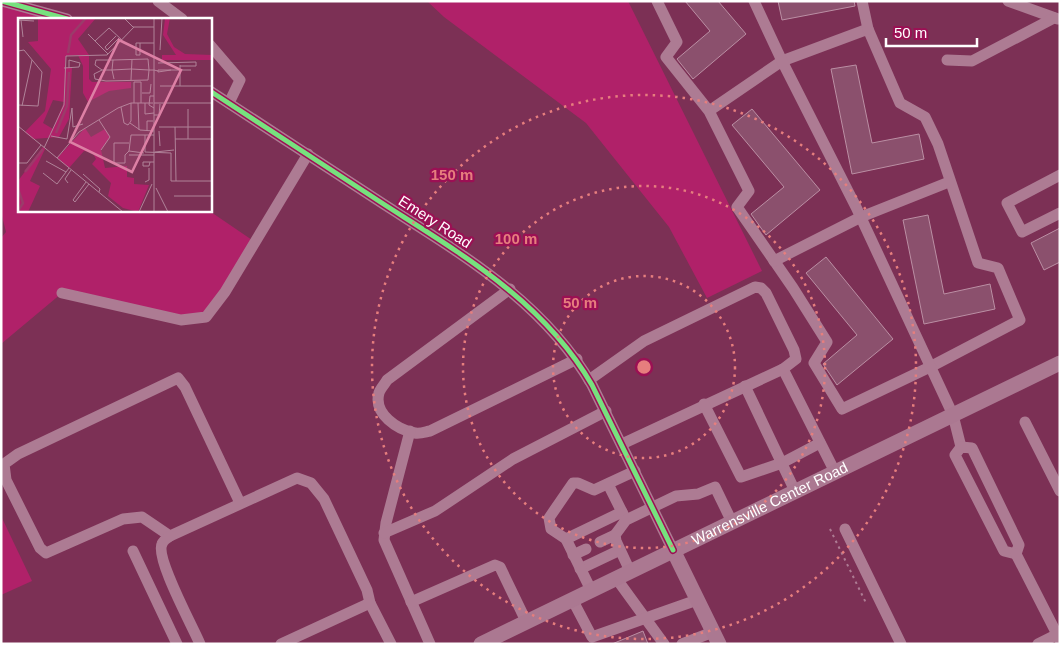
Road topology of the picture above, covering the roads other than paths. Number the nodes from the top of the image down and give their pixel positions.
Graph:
1 (2, 1) edge
2 (158, 1) edge
3 (657, 1) edge
4 (754, 1) edge
5 (862, 1) edge
6 (1008, 1) edge
7 (14, 3) edge
8 (65, 18) edge
9 (181, 18) edge
10 (1057, 18) edge
11 (868, 29) junction
12 (211, 46) edge
13 (947, 60) dead end
14 (782, 61) junction
15 (211, 92) edge
16 (229, 103) junction
17 (709, 111) junction
18 (308, 154) junction
19 (1060, 175) edge
20 (949, 182) junction
21 (1060, 213) edge
22 (861, 217) junction
23 (774, 261) junction
24 (510, 289) junction
25 (62, 293) dead end
26 (577, 359) junction
27 (1060, 363) edge
28 (930, 367) junction
29 (783, 368) junction
30 (589, 380) junction
31 (745, 386) junction
32 (704, 404) junction
33 (606, 411) junction
34 (952, 415) junction
35 (1025, 422) dead end
36 (410, 431) junction
37 (820, 443) junction
38 (622, 444) junction
39 (961, 447) junction
40 (782, 463) junction
41 (634, 471) junction
42 (835, 472) junction
43 (608, 484) junction
44 (795, 491) junction
45 (1060, 491) edge
46 (240, 503) junction
47 (652, 507) junction
48 (624, 516) junction
49 (732, 522) junction
50 (845, 529) dead end
51 (384, 533) junction
52 (615, 535) junction
53 (170, 536) junction
54 (566, 539) junction
55 (600, 542) dead end
56 (586, 548) dead end
57 (620, 550) junction
58 (673, 550) junction
59 (134, 551) dead end
60 (1016, 554) junction
61 (573, 555) junction
62 (580, 569) junction
63 (630, 571) junction
64 (616, 578) junction
65 (590, 590) junction
66 (572, 599) junction
67 (697, 600) junction
68 (370, 602) junction
69 (411, 602) junction
70 (644, 617) junction
71 (526, 621) junction
72 (1059, 636) edge
73 (716, 638) edge
74 (484, 643) edge
75 (177, 644) edge
76 (200, 644) edge
77 (281, 644) edge
78 (391, 644) edge
79 (430, 644) edge
80 (664, 644) edge
81 (682, 644) edge
82 (901, 644) edge
83 (1038, 644) edge

1 - 7 street
2 - 9 street
3 - 17 street
4 - 14 street
5 - 11 street
6 - 10 street
7 - 8 street
10 - 13 street
11 - 14 street
11 - 20 street
12 - 16 street
14 - 17 street
14 - 22 street
15 - 16 street, Emery Road
16 - 18 street, Emery Road
17 - 23 street
18 - 24 street, Emery Road
18 - 25 street
19 - 21 street
20 - 22 street
20 - 28 street
22 - 23 street
22 - 28 street
23 - 28 street
24 - 26 street, Emery Road
24 - 36 street
26 - 30 street, Emery Road
26 - 36 street
27 - 34 main road, Warrensville Center Road
28 - 34 street
29 - 30 street
29 - 31 street
29 - 37 street
30 - 33 street, Emery Road
31 - 32 street
31 - 40 street
32 - 38 street
32 - 40 street
33 - 38 street, Emery Road
33 - 51 street
34 - 39 street
34 - 42 main road, Warrensville Center Road
35 - 45 street
36 - 51 street
37 - 40 street
37 - 42 street
38 - 41 street, Emery Road
39 - 60 street
39 - 60 street
40 - 44 street
41 - 43 street
41 - 47 street, Emery Road
42 - 44 main road, Warrensville Center Road
43 - 48 street
43 - 54 street
44 - 49 main road, Warrensville Center Road
46 - 53 street
46 - 53 street
46 - 68 street
47 - 48 street
47 - 49 street
47 - 58 street, Emery Road
48 - 52 street
48 - 54 street
49 - 58 main road, Warrensville Center Road
50 - 82 street
51 - 69 street
52 - 55 street
52 - 57 street
53 - 76 street
54 - 61 street
56 - 61 street
57 - 62 street
57 - 63 street
58 - 63 main road, Warrensville Center Road
58 - 67 main road, Emery Road
59 - 75 street
60 - 72 street
61 - 62 street
62 - 65 street
63 - 64 main road, Warrensville Center Road
64 - 65 main road, Warrensville Center Road
64 - 70 street
65 - 66 main road, Warrensville Center Road
66 - 70 street
66 - 71 main road, Warrensville Center Road
67 - 70 street
67 - 73 main road, Emery Road
68 - 77 street
68 - 78 street
69 - 71 street
69 - 79 street
70 - 80 street
71 - 74 main road, Warrensville Center Road
72 - 83 street
73 - 81 street

